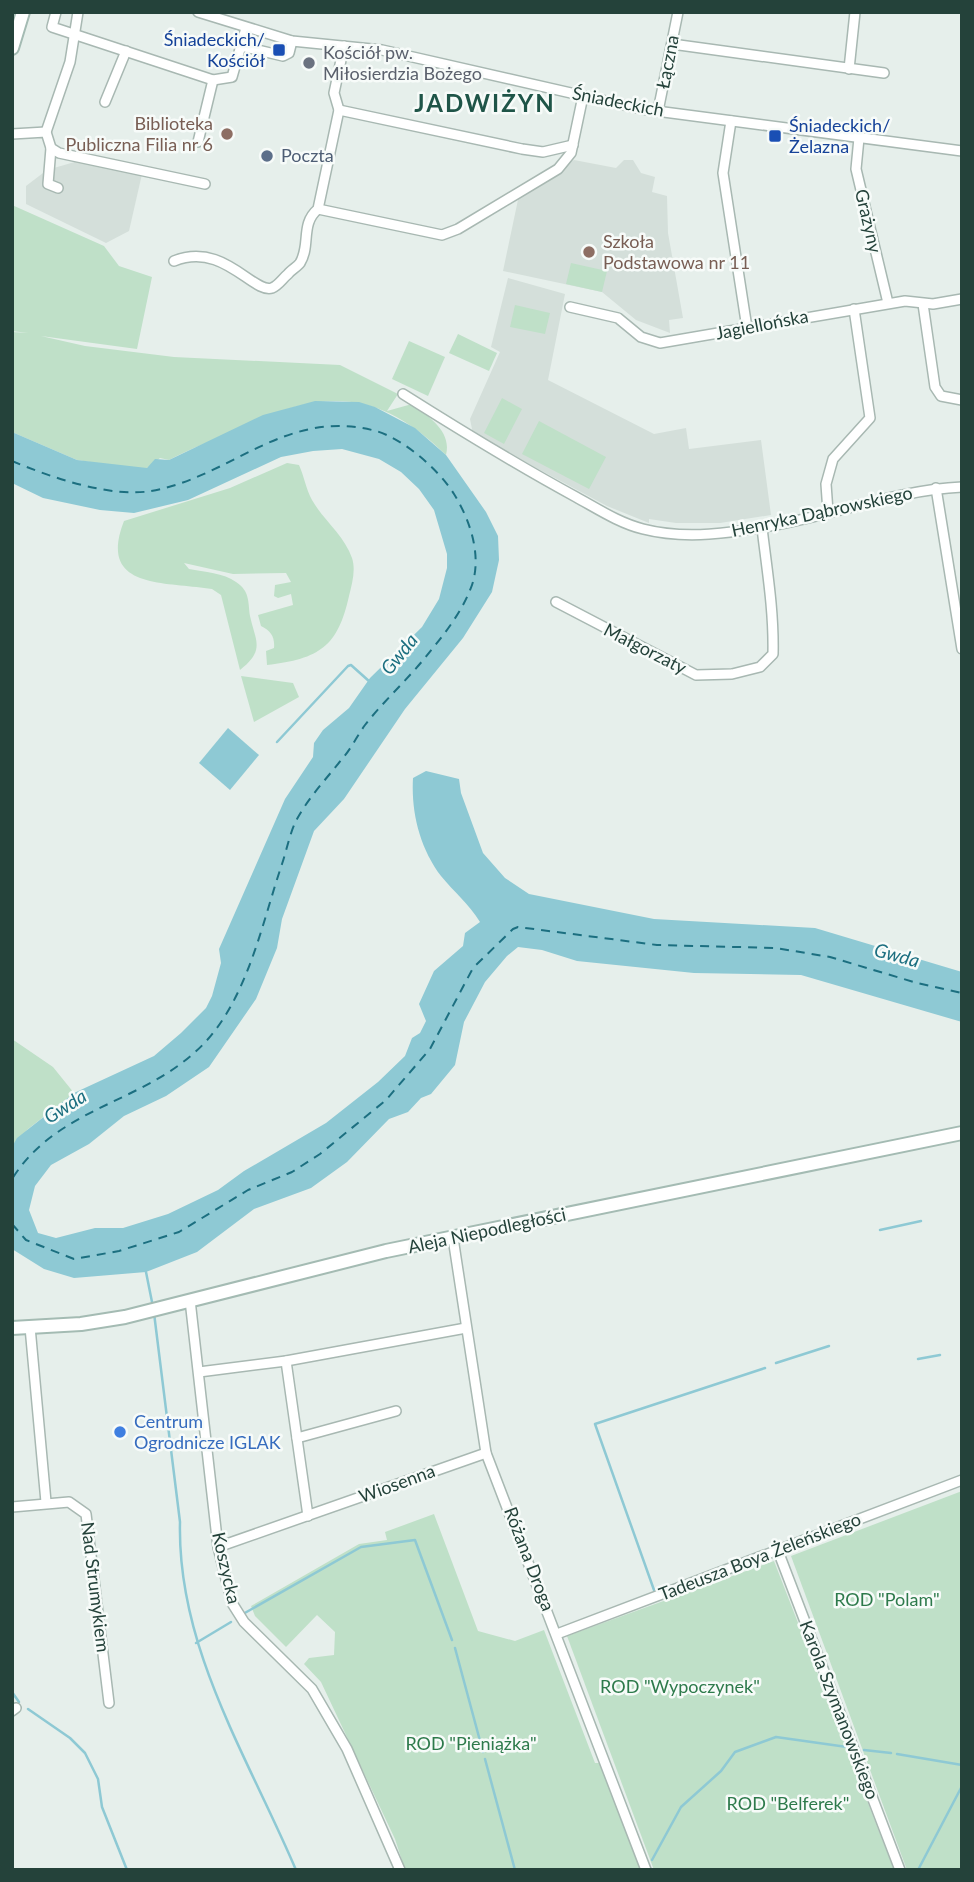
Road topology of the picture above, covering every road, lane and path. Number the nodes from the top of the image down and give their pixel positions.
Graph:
1 (23, 12) edge
2 (56, 12) edge
3 (78, 12) edge
4 (198, 12) edge
5 (678, 12) edge
6 (855, 12) edge
7 (246, 27) junction
8 (76, 36) junction
9 (292, 41) junction
10 (672, 44) junction
11 (241, 46) junction
12 (344, 46) junction
13 (12, 48) edge
14 (125, 51) junction
15 (849, 69) junction
16 (884, 73) dead end
17 (213, 80) junction
18 (583, 96) junction
19 (105, 102) dead end
20 (339, 110) junction
21 (657, 111) junction
22 (731, 121) junction
23 (46, 132) junction
24 (12, 134) edge
25 (859, 138) junction
26 (198, 142) dead end
27 (573, 145) junction
28 (51, 148) junction
29 (962, 151) edge
30 (205, 184) dead end
31 (58, 188) dead end
32 (318, 208) junction
33 (174, 261) dead end
34 (962, 299) edge
35 (888, 303) junction
36 (923, 304) junction
37 (570, 307) dead end
38 (854, 309) junction
39 (747, 328) junction
40 (403, 394) dead end
41 (962, 400) edge
42 (962, 486) edge
43 (936, 488) junction
44 (828, 512) junction
45 (762, 528) junction
46 (962, 588) edge
47 (951, 590) junction
48 (556, 603) dead end
49 (962, 649) edge
50 (962, 1133) edge
51 (453, 1238) junction
52 (190, 1300) junction
53 (30, 1327) junction
54 (12, 1328) edge
55 (466, 1328) junction
56 (286, 1361) junction
57 (199, 1372) junction
58 (396, 1411) dead end
59 (297, 1438) junction
60 (486, 1452) junction
61 (962, 1480) edge
62 (46, 1502) junction
63 (12, 1507) edge
64 (308, 1516) junction
65 (218, 1547) junction
66 (778, 1551) junction
67 (557, 1634) junction
68 (109, 1703) dead end
69 (400, 1870) edge
70 (646, 1870) edge
71 (900, 1870) edge

1 - 13 street
2 - 8 street
3 - 8 street
4 - 7 street, Śniadeckich
5 - 10 street, Łączna
6 - 15 street
7 - 9 street, Śniadeckich
7 - 11 street
8 - 14 street
8 - 23 street
9 - 11 street
9 - 12 street, Śniadeckich
10 - 15 street
10 - 21 street, Łączna
11 - 17 street
12 - 18 street, Śniadeckich
12 - 20 street
14 - 17 street
14 - 19 street
15 - 16 street
17 - 26 street
18 - 21 street, Śniadeckich
18 - 27 street
20 - 27 street
20 - 32 street
21 - 22 street, Śniadeckich
22 - 25 street, Śniadeckich
22 - 39 street
23 - 24 street
23 - 28 street
25 - 29 street, Śniadeckich
25 - 35 street, Grażyny
27 - 32 street
28 - 30 street
28 - 31 street
32 - 33 street
34 - 36 street, Jagiellońska
35 - 36 street, Jagiellońska
35 - 38 street, Jagiellońska
36 - 41 street
37 - 39 street, Jagiellońska
38 - 39 street, Jagiellońska
38 - 44 street
40 - 45 street, Henryka Dąbrowskiego
42 - 43 street, Henryka Dąbrowskiego
43 - 44 street, Henryka Dąbrowskiego
43 - 47 street
44 - 45 street, Henryka Dąbrowskiego
45 - 48 street, Małgorzaty
46 - 47 street
47 - 49 street
50 - 51 street, Aleja Niepodległości
51 - 52 street, Aleja Niepodległości
51 - 55 street, Różana Droga
52 - 53 street, Aleja Niepodległości
52 - 57 street, Koszycka
53 - 54 street, Aleja Niepodległości
53 - 62 street
55 - 56 street
55 - 60 street, Różana Droga
56 - 57 street
56 - 59 street
57 - 65 street, Koszycka
58 - 59 street
59 - 64 street
60 - 64 street, Wiosenna
60 - 67 street, Różana Droga
61 - 66 street, Tadeusza Boya Żeleńskiego
62 - 63 street, Nad Strumykiem
62 - 68 street, Nad Strumykiem
64 - 65 street, Wiosenna
65 - 69 street, Koszycka
66 - 67 street, Tadeusza Boya Żeleńskiego
66 - 71 street, Karola Szymanowskiego
67 - 70 street, Różana Droga

